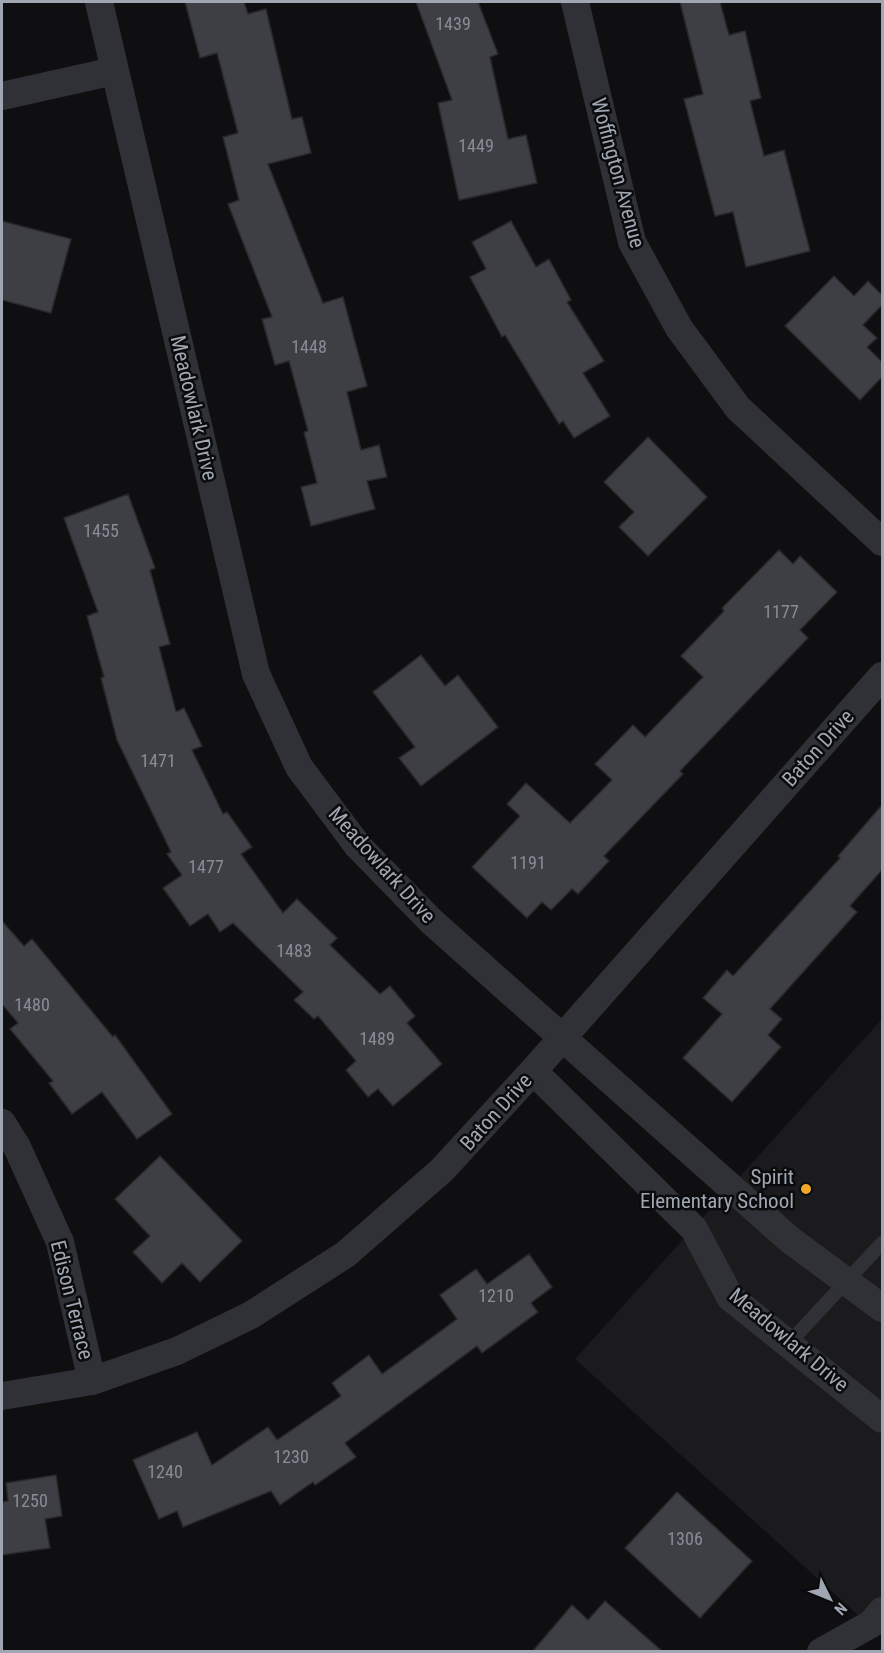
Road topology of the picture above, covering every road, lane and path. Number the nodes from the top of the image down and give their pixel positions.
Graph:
1 (99, 2) edge
2 (575, 2) edge
3 (114, 71) junction
4 (2, 96) edge
5 (882, 542) edge
6 (882, 675) edge
7 (562, 1036) junction
8 (533, 1071) junction
9 (2, 1123) edge
10 (882, 1243) edge
11 (846, 1281) junction
12 (882, 1308) edge
13 (789, 1343) junction
14 (92, 1381) junction
15 (2, 1396) edge
16 (882, 1419) edge
17 (882, 1611) edge
18 (821, 1652) edge

1 - 3 street, Meadowlark Drive
2 - 5 street, Woffington Avenue
3 - 4 street
3 - 7 street, Meadowlark Drive
6 - 7 street, Baton Drive
7 - 8 street, Baton Drive
7 - 11 street, Meadowlark Drive
8 - 13 street, Meadowlark Drive
8 - 14 street, Baton Drive
9 - 14 street, Edison Terrace
10 - 11 lane
11 - 12 street, Meadowlark Drive
11 - 13 lane
13 - 16 street, Meadowlark Drive
14 - 15 street, Baton Drive
17 - 18 street

